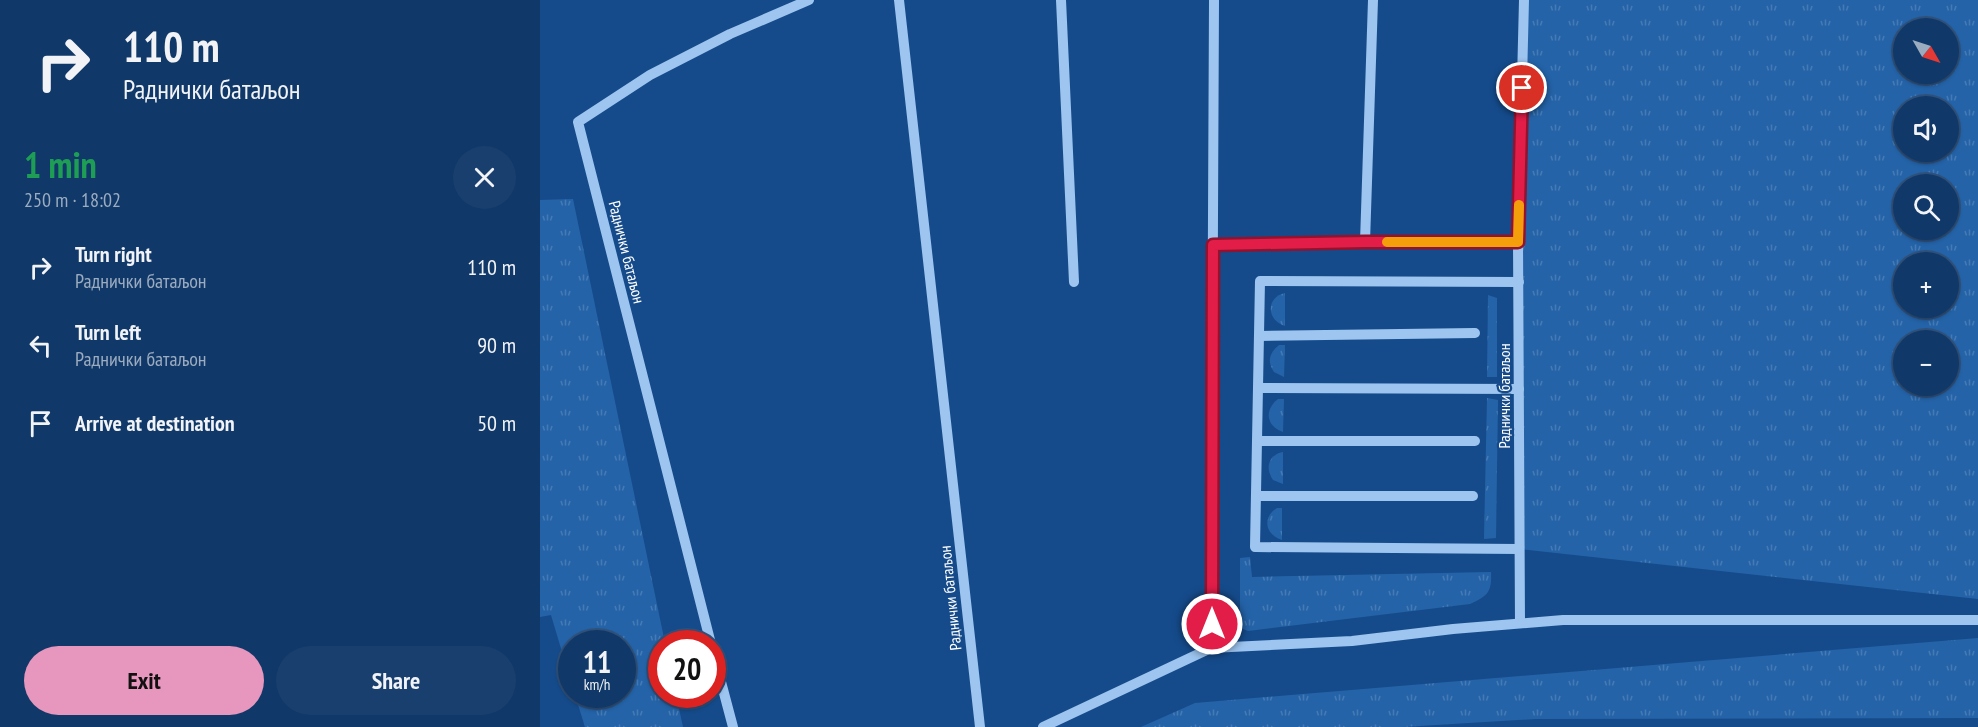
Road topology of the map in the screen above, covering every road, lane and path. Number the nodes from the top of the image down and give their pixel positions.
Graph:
1 (809, 0) edge
2 (899, 0) edge
3 (1061, 0) edge
4 (1214, 0) edge
5 (1373, 0) edge
6 (1524, 0) edge
7 (1365, 242) junction
8 (1518, 242) junction
9 (1213, 245) junction
10 (1074, 282) dead end
11 (1519, 282) junction
12 (1475, 333) dead end
13 (1259, 336) junction
14 (1258, 388) junction
15 (1519, 389) junction
16 (1257, 441) junction
17 (1475, 441) dead end
18 (1473, 495) dead end
19 (1256, 496) junction
20 (1519, 549) junction
21 (1978, 620) edge
22 (1520, 623) junction
23 (708, 630) edge
24 (1212, 648) junction
25 (726, 700) edge
26 (733, 727) edge
27 (980, 727) edge
28 (1043, 727) edge

1 - 23 street, Раднички батаљон
2 - 27 street, Раднички батаљон
3 - 10 street
4 - 9 street
5 - 7 street
6 - 8 street, Раднички батаљон
7 - 8 street
7 - 9 street
8 - 11 street, Раднички батаљон
9 - 24 street
11 - 13 street
11 - 15 street, Раднички батаљон
12 - 13 street
13 - 14 street
14 - 15 street
14 - 16 street
15 - 20 street, Раднички батаљон
16 - 17 street
16 - 19 street
18 - 19 street
19 - 20 street
20 - 22 street, Раднички батаљон
21 - 22 street
22 - 24 street
24 - 28 street
25 - 26 street, Раднички батаљон

